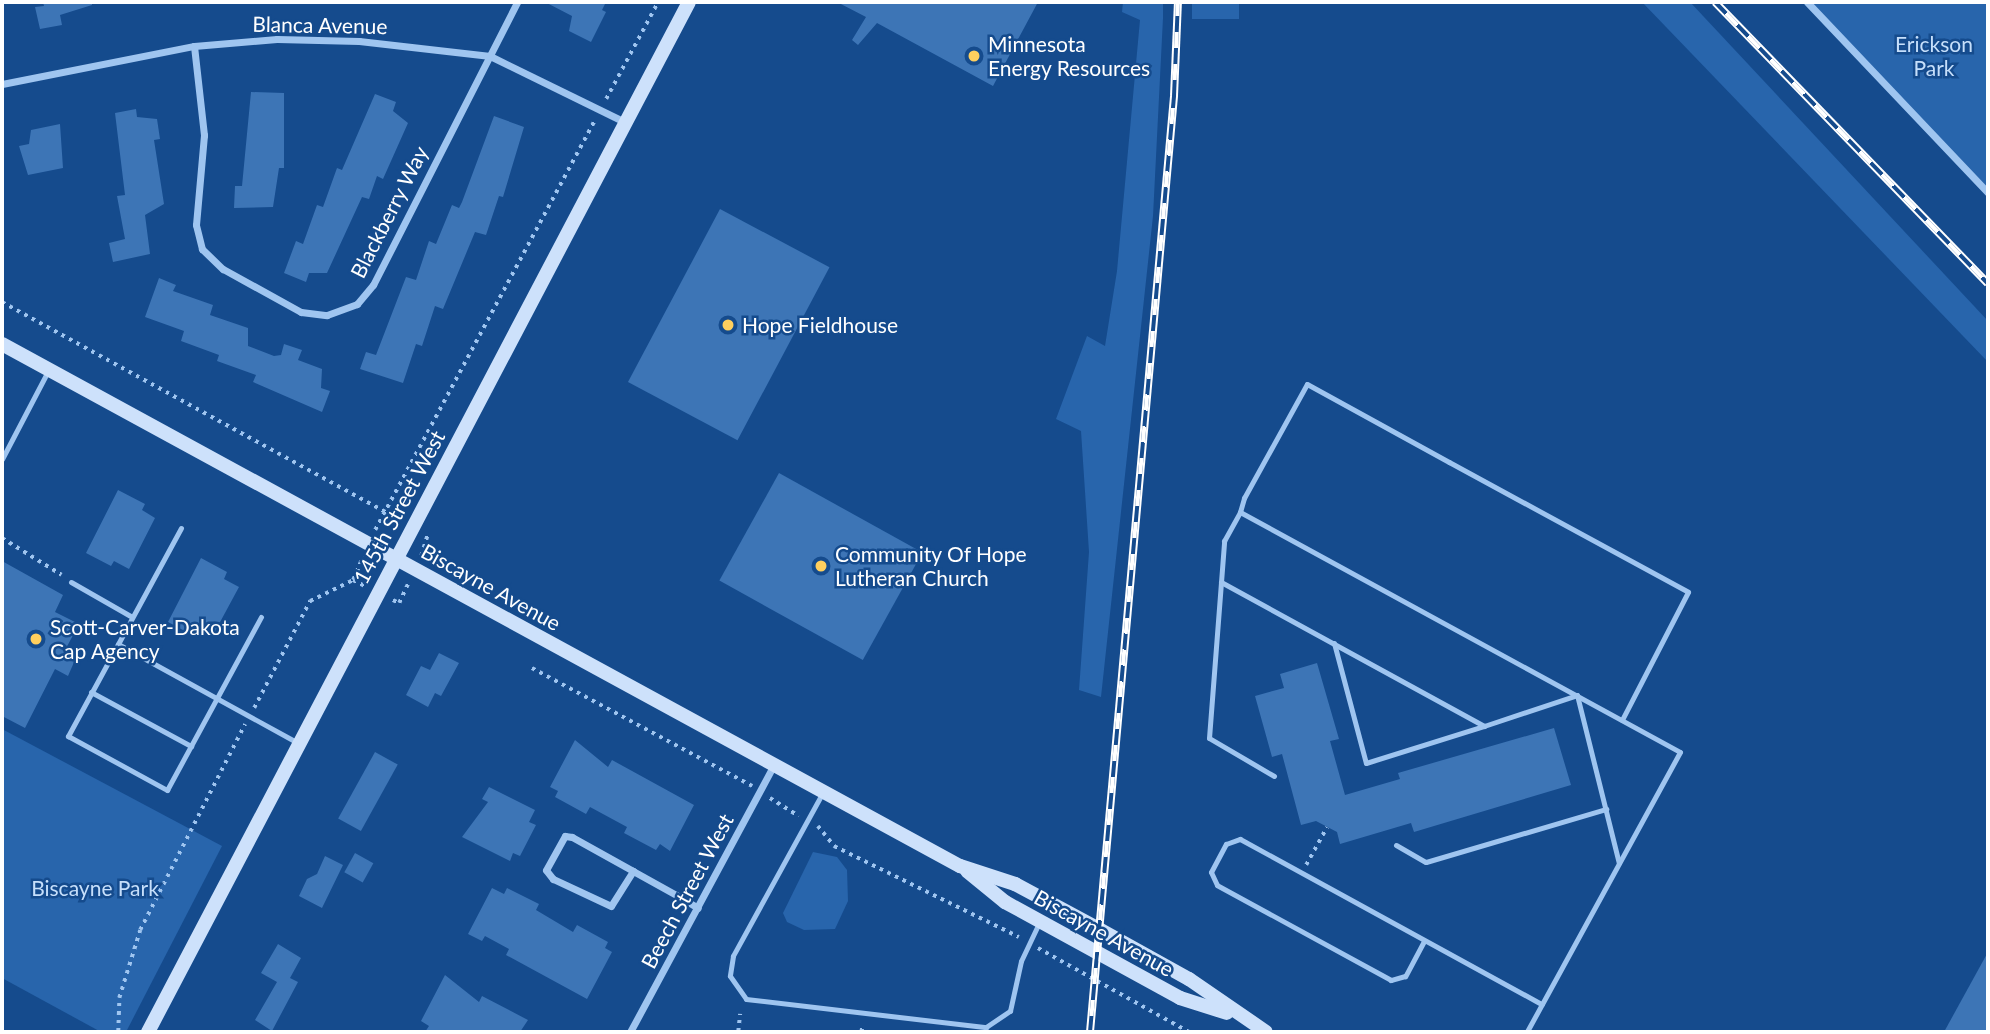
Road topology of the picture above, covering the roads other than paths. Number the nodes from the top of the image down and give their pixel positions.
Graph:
1 (517, 2) edge
2 (689, 2) edge
3 (1807, 2) edge
4 (194, 46) junction
5 (490, 56) junction
6 (2, 84) edge
7 (626, 122) junction
8 (1988, 192) edge
9 (2, 344) edge
10 (49, 368) junction
11 (2, 458) edge
12 (1240, 512) junction
13 (181, 528) dead end
14 (394, 558) junction
15 (71, 582) road end
16 (1221, 582) junction
17 (132, 617) junction
18 (261, 617) dead end
19 (1334, 643) junction
20 (118, 644) junction
21 (91, 692) junction
22 (1577, 695) junction
23 (217, 699) junction
24 (1622, 720) junction
25 (1484, 726) junction
26 (300, 744) junction
27 (191, 746) junction
28 (774, 765) junction
29 (1274, 776) dead end
30 (823, 792) junction
31 (1606, 809) junction
32 (1396, 845) dead end
33 (1620, 863) junction
34 (960, 866) junction
35 (633, 871) junction
36 (698, 908) junction
37 (1040, 921) junction
38 (1424, 941) junction
39 (1542, 1004) junction
40 (1239, 1017) junction
41 (148, 1032) edge
42 (630, 1032) edge
43 (1266, 1032) edge
44 (1527, 1032) edge

1 - 5 street, Blackberry Way
2 - 7 street, 145th Street West
3 - 8 street
4 - 5 street, Blanca Avenue
4 - 5 street, Blackberry Way
4 - 6 street, Blanca Avenue
5 - 7 street, Blanca Avenue
7 - 14 street, 145th Street West
9 - 10 street, Biscayne Avenue
10 - 11 lane
10 - 14 street, Biscayne Avenue
12 - 16 lane
12 - 22 lane
12 - 24 lane
13 - 17 lane
14 - 26 street, 145th Street West
14 - 28 street, Biscayne Avenue
15 - 17 lane
16 - 19 lane
16 - 29 lane
17 - 20 lane
18 - 23 lane
19 - 25 lane
19 - 25 lane
20 - 21 lane
20 - 23 lane
21 - 27 lane
21 - 27 lane
22 - 24 lane
22 - 25 lane
22 - 31 lane
23 - 26 lane
23 - 27 lane
24 - 33 lane
26 - 41 street, 145th Street West
28 - 30 street, Biscayne Avenue
28 - 36 street, Beech Street West
30 - 34 street, Biscayne Avenue
30 - 37 lane
31 - 32 lane
31 - 33 lane
33 - 39 lane
34 - 37 street, Biscayne Avenue
34 - 40 street, Biscayne Avenue
35 - 35 street
35 - 36 street
36 - 42 street, Beech Street West
37 - 40 street, Biscayne Avenue
38 - 38 lane
38 - 39 lane
39 - 44 lane
40 - 43 street, Biscayne Avenue

